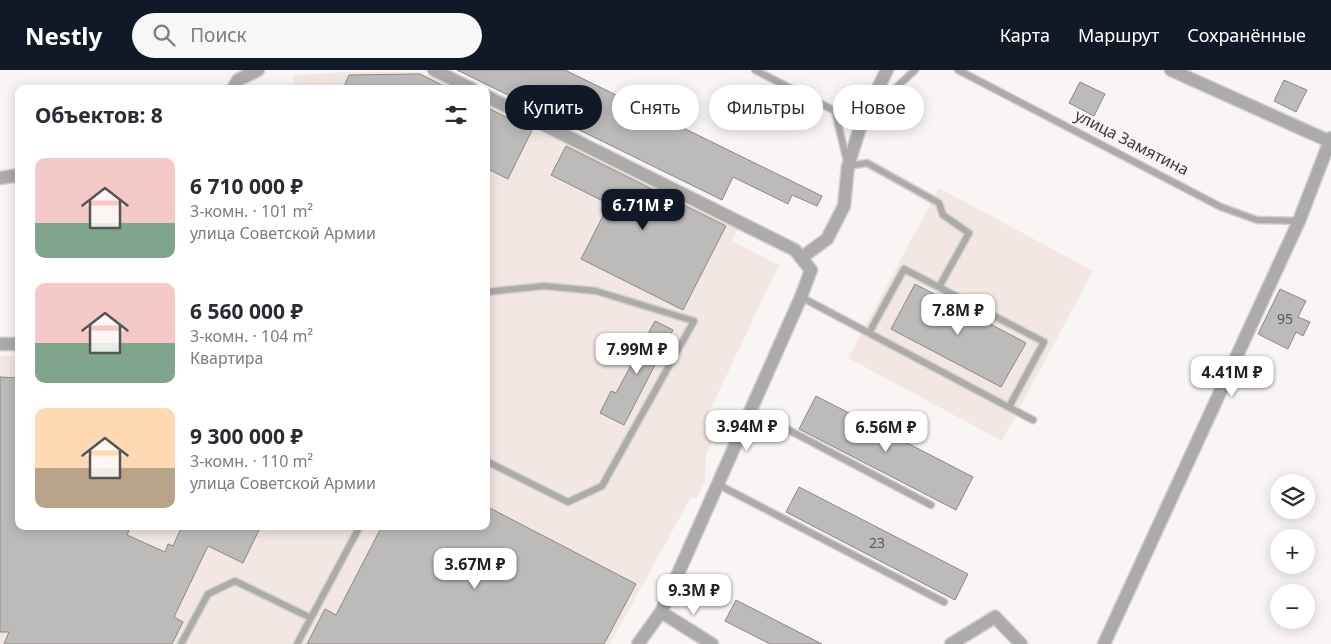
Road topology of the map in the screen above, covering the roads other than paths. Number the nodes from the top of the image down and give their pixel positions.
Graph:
1 (258, 70) edge
2 (434, 70) edge
3 (755, 70) edge
4 (886, 70) edge
5 (915, 70) edge
6 (958, 70) edge
7 (1171, 70) edge
8 (235, 85) edge
9 (464, 85) edge
10 (879, 85) edge
11 (899, 85) edge
12 (490, 98) edge
13 (859, 130) edge
14 (1330, 141) edge
15 (848, 166) junction
16 (15, 176) edge
17 (0, 178) edge
18 (1299, 221) junction
19 (801, 258) junction
20 (939, 287) junction
21 (490, 292) edge
22 (801, 297) junction
23 (869, 333) junction
24 (0, 344) edge
25 (15, 344) edge
26 (1009, 407) junction
27 (751, 410) junction
28 (1033, 420) dead end
29 (490, 463) edge
30 (717, 484) junction
31 (930, 505) dead end
32 (358, 530) edge
33 (944, 602) dead end
34 (660, 612) junction
35 (311, 618) junction
36 (181, 644) edge
37 (297, 644) edge
38 (638, 644) edge
39 (712, 644) edge
40 (951, 644) edge
41 (1020, 644) edge
42 (1104, 644) edge

1 - 8 street
2 - 9 street
3 - 15 lane
4 - 10 street
5 - 11 lane
6 - 18 lane, улица Замятина
7 - 14 street
12 - 19 street
13 - 15 street
14 - 18 street
15 - 19 street
15 - 20 lane
16 - 17 street
18 - 42 street
19 - 22 street
20 - 23 lane
20 - 26 lane
21 - 29 lane
22 - 23 lane
22 - 27 street
23 - 26 lane
24 - 25 street
26 - 28 lane
27 - 30 street
27 - 31 lane
30 - 33 lane
30 - 34 street
32 - 35 lane
34 - 38 street
34 - 39 street
35 - 36 lane
35 - 37 lane
40 - 41 street

